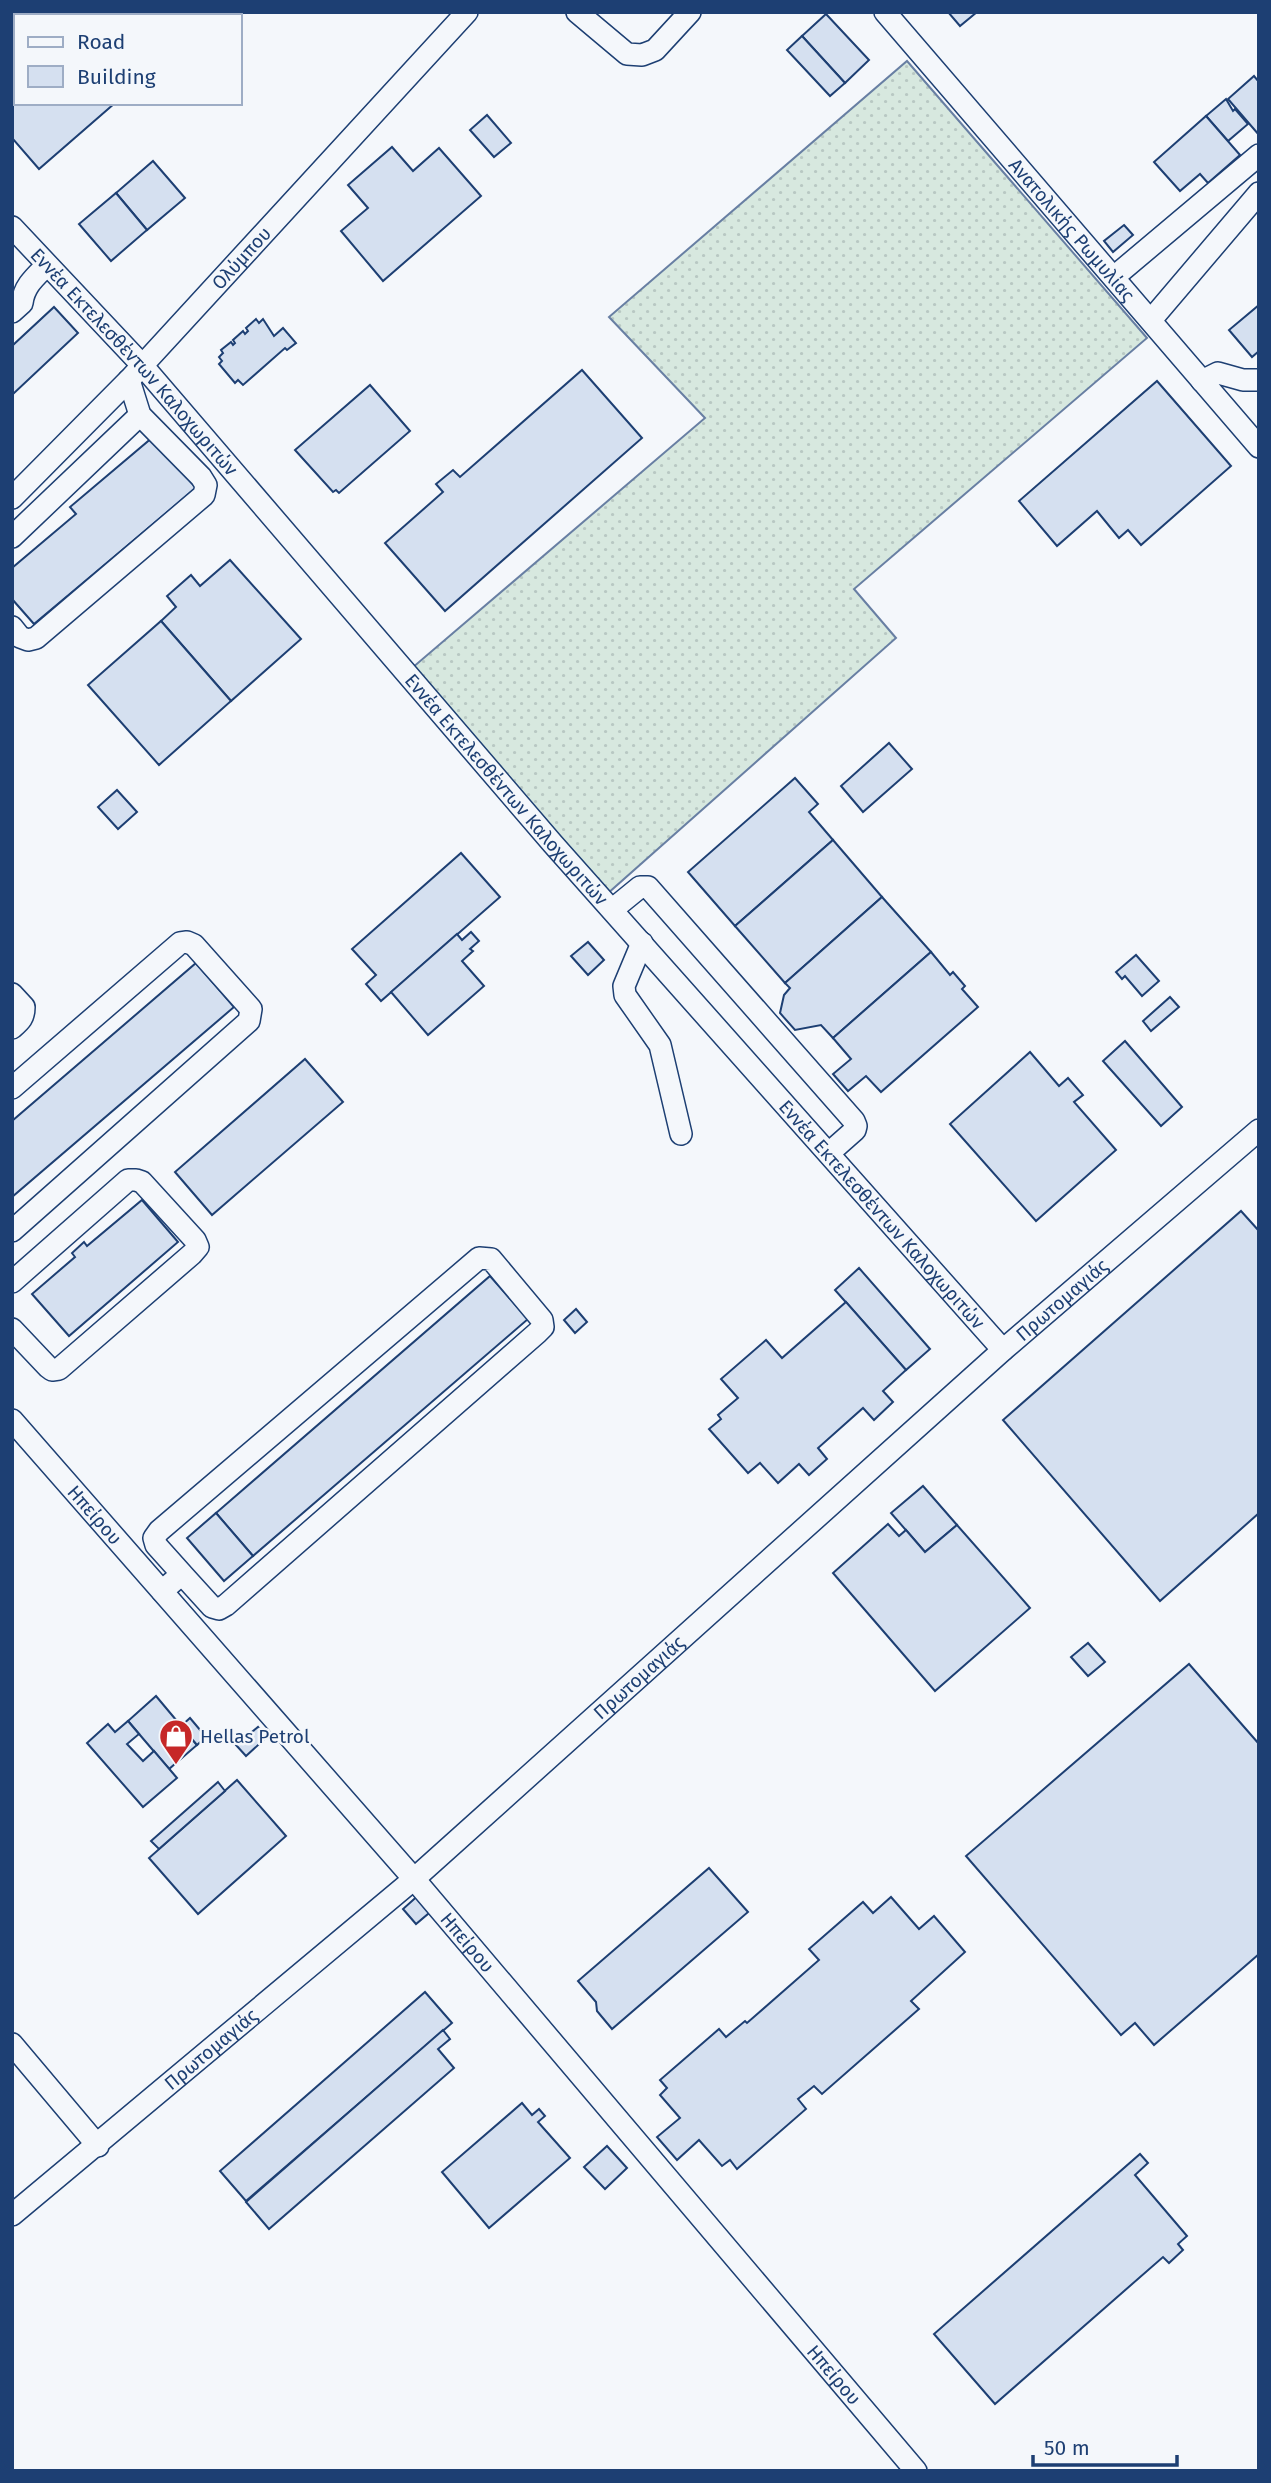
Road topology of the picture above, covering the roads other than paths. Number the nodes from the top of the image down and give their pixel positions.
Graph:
1 (577, 12) edge
2 (690, 12) edge
3 (885, 12) edge
4 (463, 14) edge
5 (1259, 155) edge
6 (1259, 193) edge
7 (12, 227) edge
8 (47, 266) junction
9 (1114, 277) junction
10 (18, 286) edge
11 (12, 312) edge
12 (1151, 320) junction
13 (135, 372) junction
14 (1259, 380) edge
15 (1202, 381) junction
16 (140, 415) junction
17 (1259, 447) edge
18 (12, 498) edge
19 (12, 537) edge
20 (12, 627) edge
21 (613, 909) junction
22 (642, 943) junction
23 (12, 994) edge
24 (12, 1028) edge
25 (12, 1088) edge
26 (1259, 1130) edge
27 (681, 1134) dead end
28 (829, 1153) junction
29 (12, 1231) edge
30 (12, 1282) edge
31 (15, 1337) edge
32 (1003, 1350) junction
33 (12, 1420) edge
34 (182, 1574) junction
35 (162, 1591) junction
36 (414, 1879) junction
37 (12, 2044) edge
38 (97, 2146) junction
39 (12, 2215) edge
40 (916, 2471) edge

1 - 2 street
3 - 9 street, Ανατολικής Ρωμυλίας
4 - 13 street, Ολύμπου
5 - 9 street
6 - 12 street
7 - 8 street, Εννέα Εκτελεσθέντων Καλοχωριτών
8 - 10 street
8 - 13 street, Εννέα Εκτελεσθέντων Καλοχωριτών
9 - 12 street, Ανατολικής Ρωμυλίας
10 - 11 street
12 - 15 street, Ανατολικής Ρωμυλίας
13 - 16 street
13 - 18 street, Ολύμπου
13 - 21 street, Εννέα Εκτελεσθέντων Καλοχωριτών
14 - 15 street
15 - 17 street, Ανατολικής Ρωμυλίας
16 - 19 street
16 - 20 street
21 - 22 street, Εννέα Εκτελεσθέντων Καλοχωριτών
21 - 28 street
22 - 27 street
22 - 28 street, Εννέα Εκτελεσθέντων Καλοχωριτών
23 - 24 street
25 - 29 street
26 - 32 street, Πρωτομαγιάς
28 - 32 street, Εννέα Εκτελεσθέντων Καλοχωριτών
30 - 31 street
32 - 36 street, Πρωτομαγιάς
33 - 35 street, Ηπείρου
34 - 34 street
34 - 35 street
35 - 36 street, Ηπείρου
36 - 38 street, Πρωτομαγιάς
36 - 40 street, Ηπείρου
37 - 38 street
38 - 39 street, Πρωτομαγιάς

